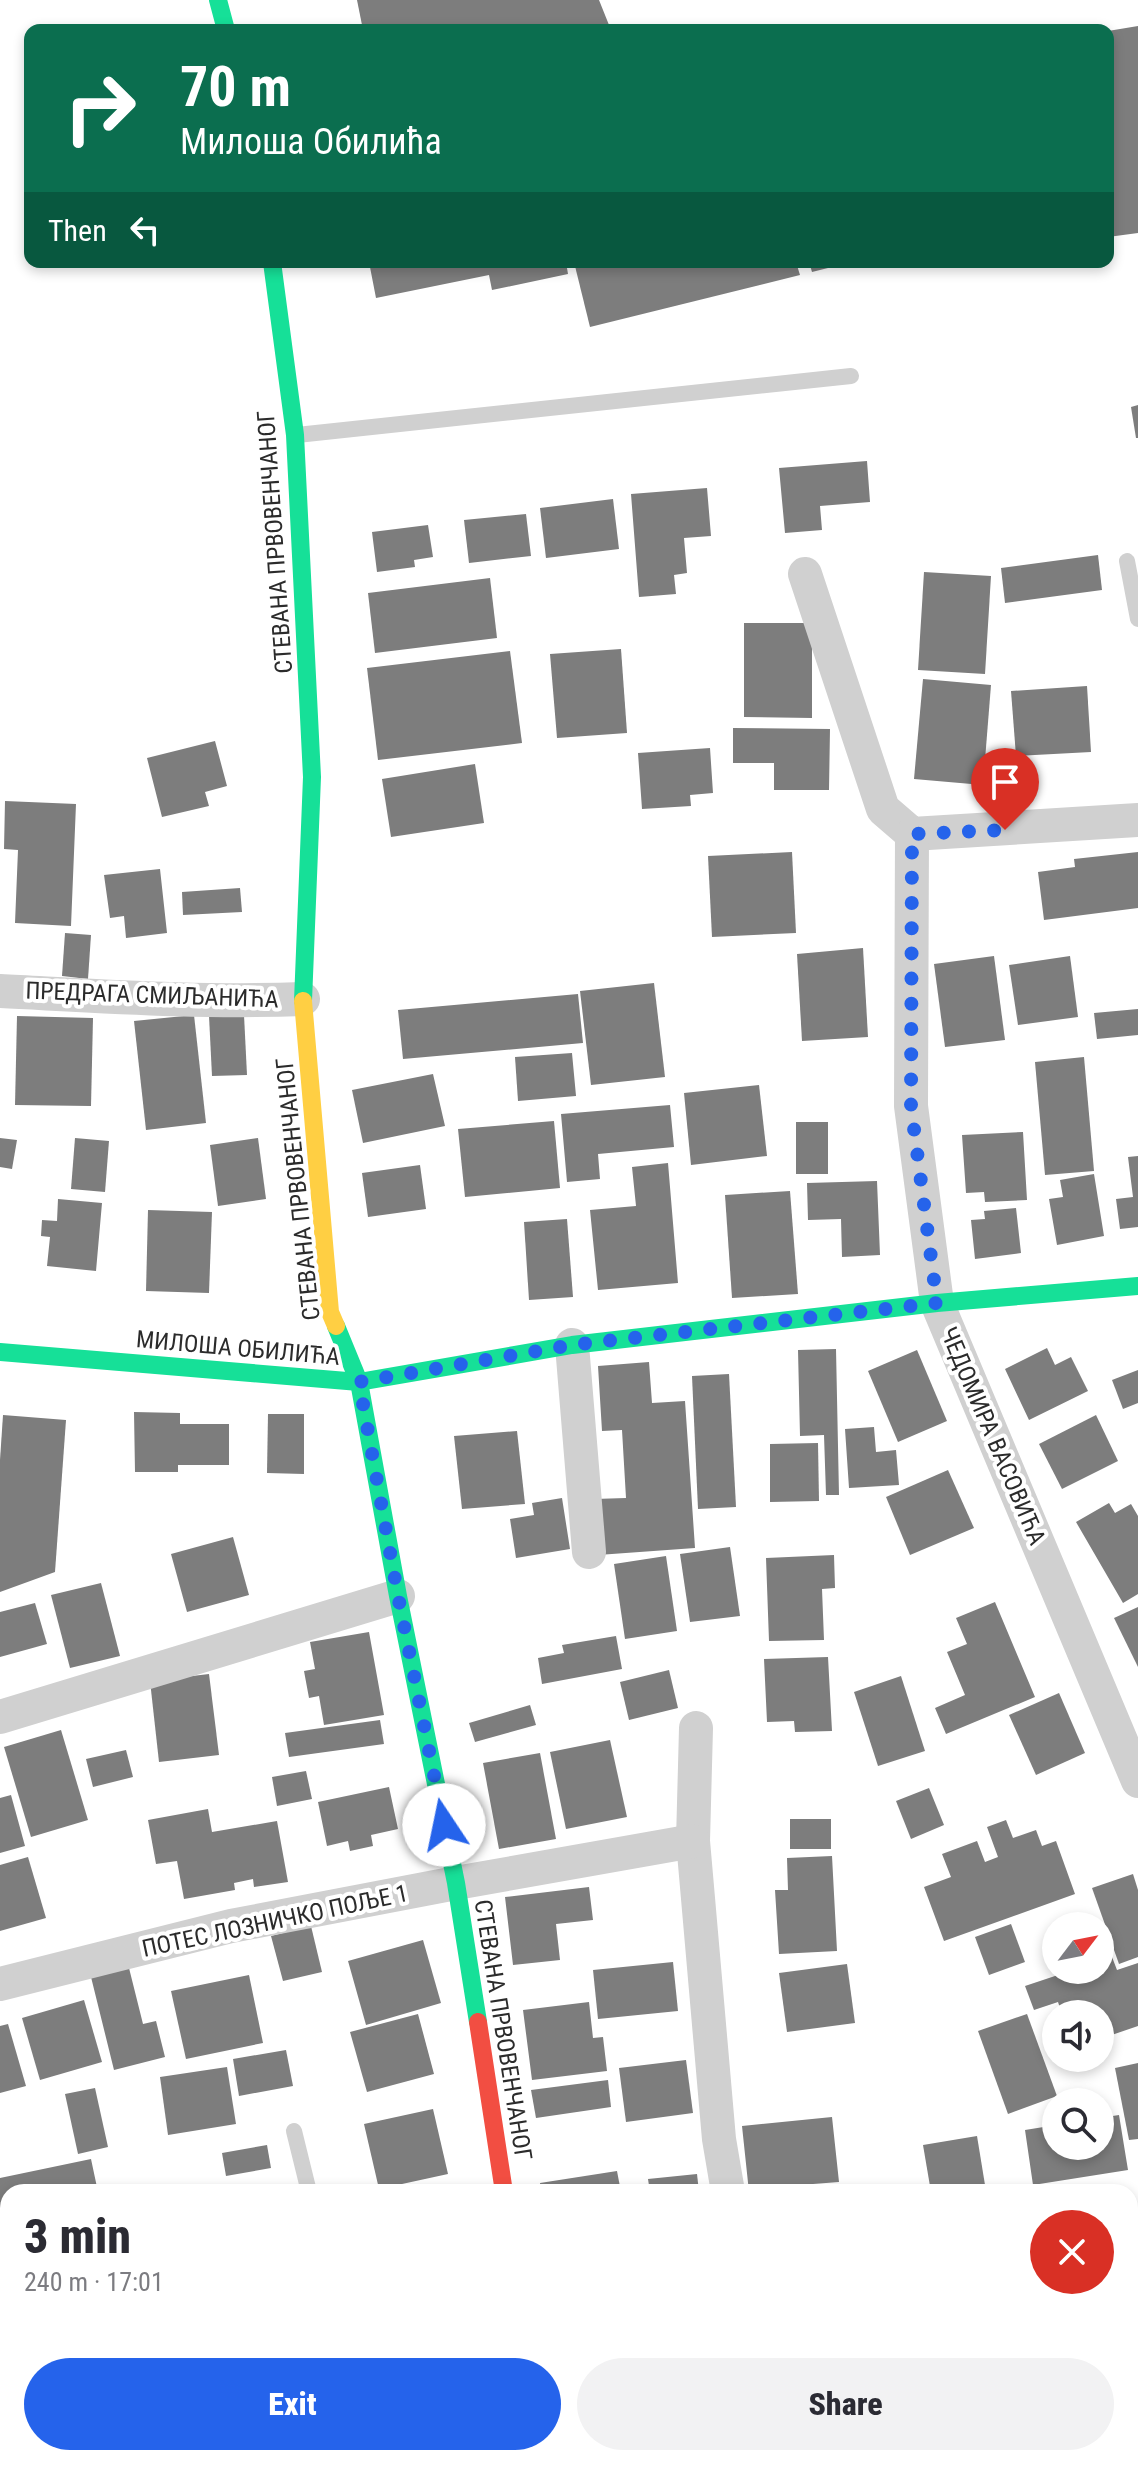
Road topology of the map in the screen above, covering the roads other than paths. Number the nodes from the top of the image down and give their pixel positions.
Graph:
1 (218, 0) edge
2 (224, 24) edge
3 (273, 268) edge
4 (851, 376) dead end
5 (295, 435) junction
6 (1127, 561) dead end
7 (805, 574) dead end
8 (1138, 619) edge
9 (1138, 820) edge
10 (912, 834) junction
11 (0, 991) edge
12 (303, 999) junction
13 (1138, 1286) edge
14 (937, 1303) junction
15 (572, 1345) junction
16 (0, 1352) edge
17 (359, 1382) junction
18 (589, 1552) dead end
19 (398, 1596) junction
20 (0, 1717) edge
21 (696, 1728) dead end
22 (1138, 1781) edge
23 (693, 1841) junction
24 (456, 1883) junction
25 (0, 1984) edge
26 (294, 2131) dead end
27 (307, 2184) edge
28 (503, 2184) edge
29 (727, 2184) edge

1 - 2 street
3 - 5 street, СТЕВАНА ПРВОВЕНЧАНОГ
4 - 5 lane
5 - 12 street, СТЕВАНА ПРВОВЕНЧАНОГ
6 - 8 lane
7 - 10 street
9 - 10 street
10 - 14 street, ЧЕДОМИРА ВАСОВИЋА
11 - 12 street, ПРЕДРАГА СМИЉАНИЋА
12 - 17 street, СТЕВАНА ПРВОВЕНЧАНОГ
13 - 14 street, МИЛОША ОБИЛИЋА
14 - 15 street, МИЛОША ОБИЛИЋА
14 - 22 street, ЧЕДОМИРА ВАСОВИЋА
15 - 17 street, МИЛОША ОБИЛИЋА
15 - 18 street
16 - 17 street, МИЛОША ОБИЛИЋА
17 - 19 street, СТЕВАНА ПРВОВЕНЧАНОГ
19 - 20 street
19 - 24 street, СТЕВАНА ПРВОВЕНЧАНОГ
21 - 23 street
23 - 24 street, ПОТЕС ЛОЗНИЧКО ПОЉЕ 1
23 - 29 street
24 - 25 street, ПОТЕС ЛОЗНИЧКО ПОЉЕ 1
24 - 28 street, СТЕВАНА ПРВОВЕНЧАНОГ
26 - 27 lane

